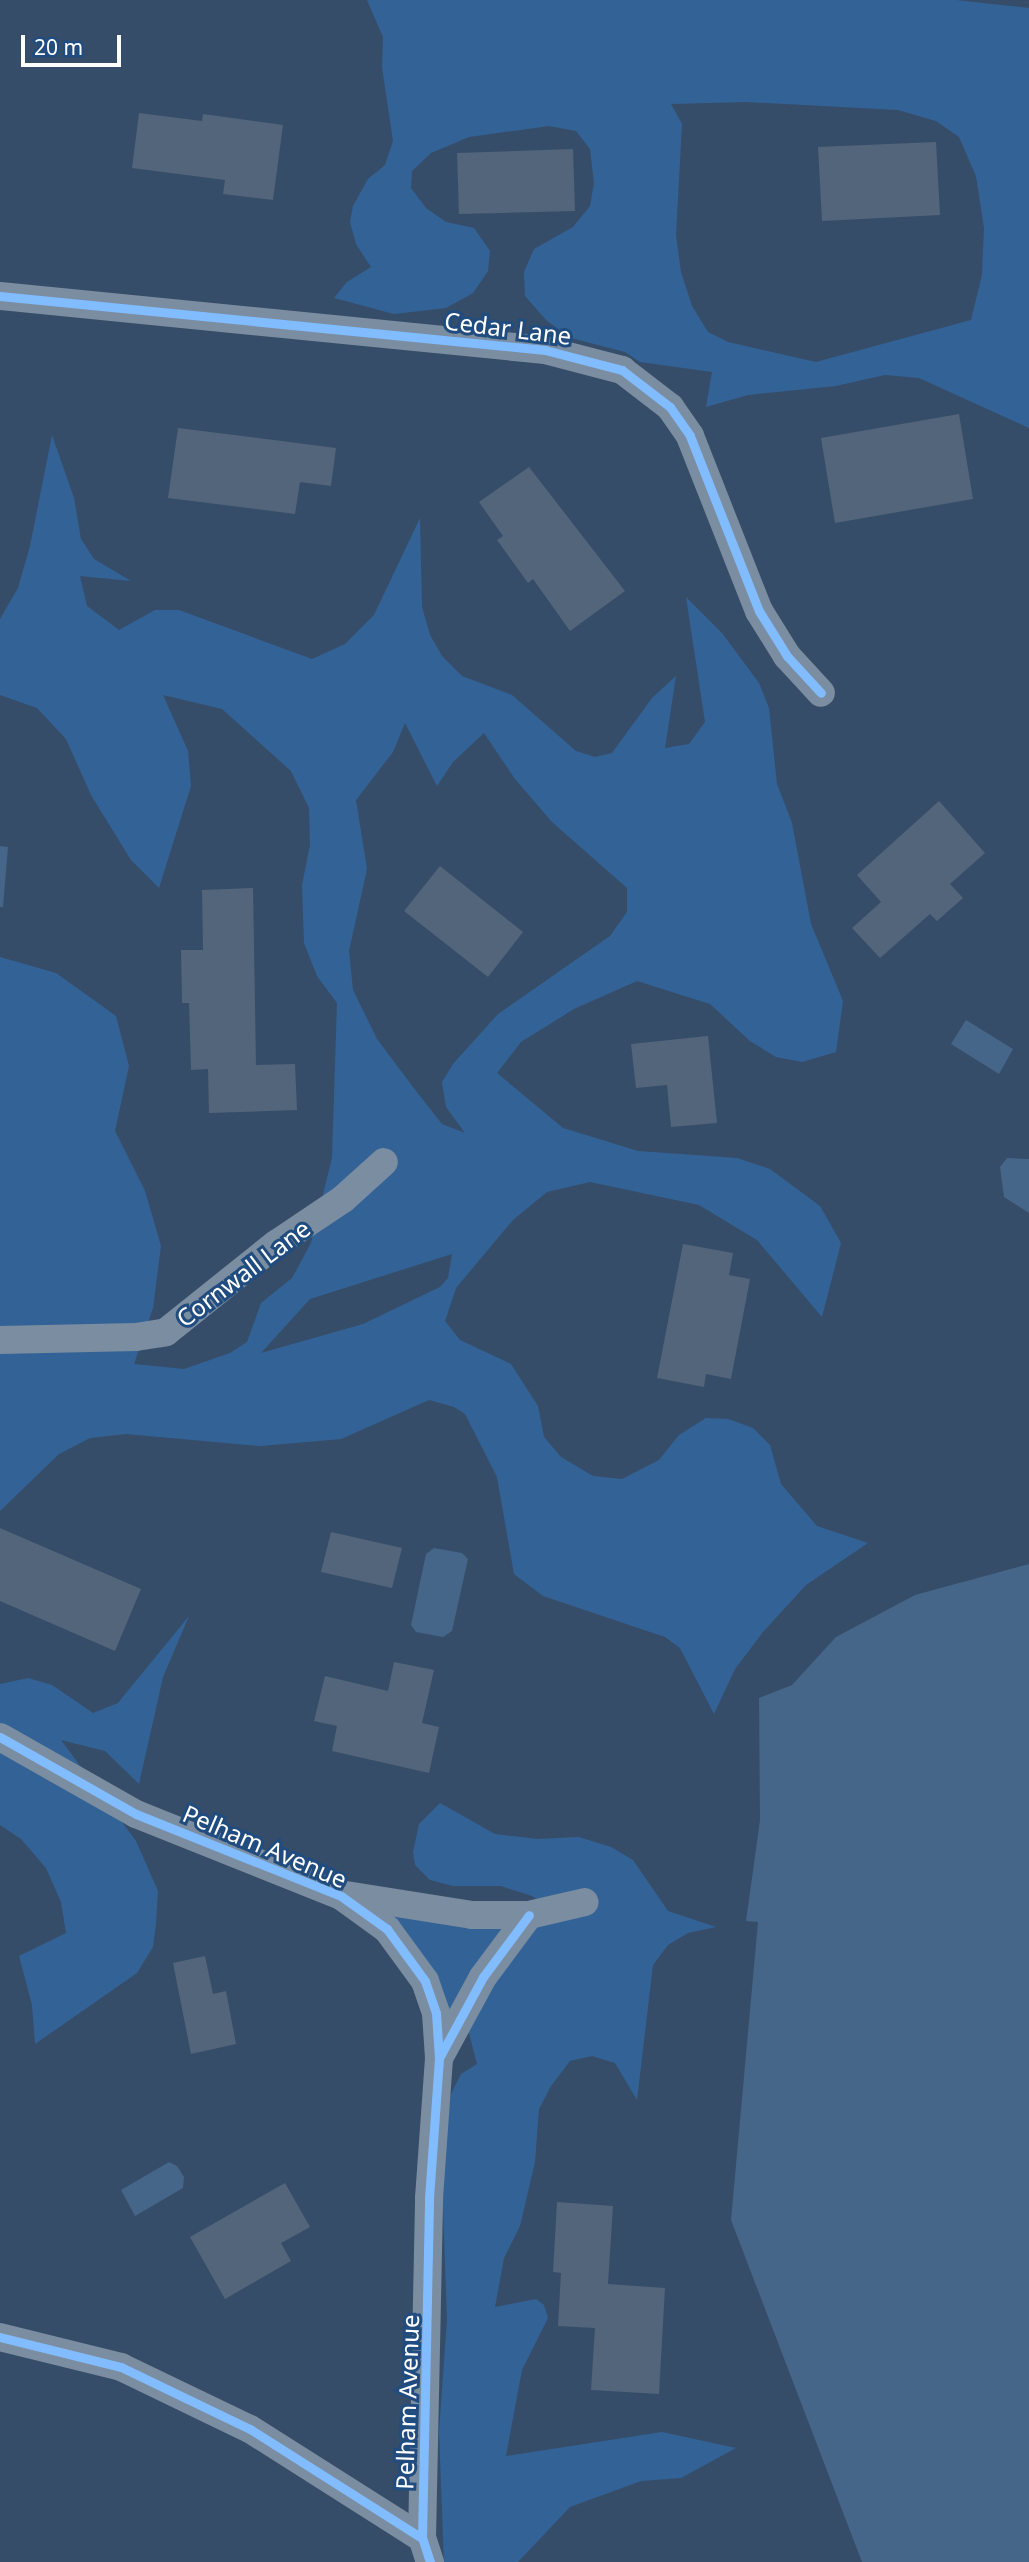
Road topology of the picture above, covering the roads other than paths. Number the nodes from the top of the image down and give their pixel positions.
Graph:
1 (0, 296) edge
2 (821, 693) dead end
3 (384, 1162) dead end
4 (0, 1340) edge
5 (0, 1737) edge
6 (330, 1892) junction
7 (585, 1902) dead end
8 (529, 1915) junction
9 (439, 2058) junction
10 (0, 2337) edge
11 (426, 2550) edge

1 - 2 street, Cedar Lane
3 - 4 street, Cornwall Lane
5 - 6 street, Pelham Avenue
6 - 8 street
6 - 9 street, Pelham Avenue
7 - 8 street
8 - 9 street, Pelham Avenue
9 - 11 street, Pelham Avenue
10 - 11 street

